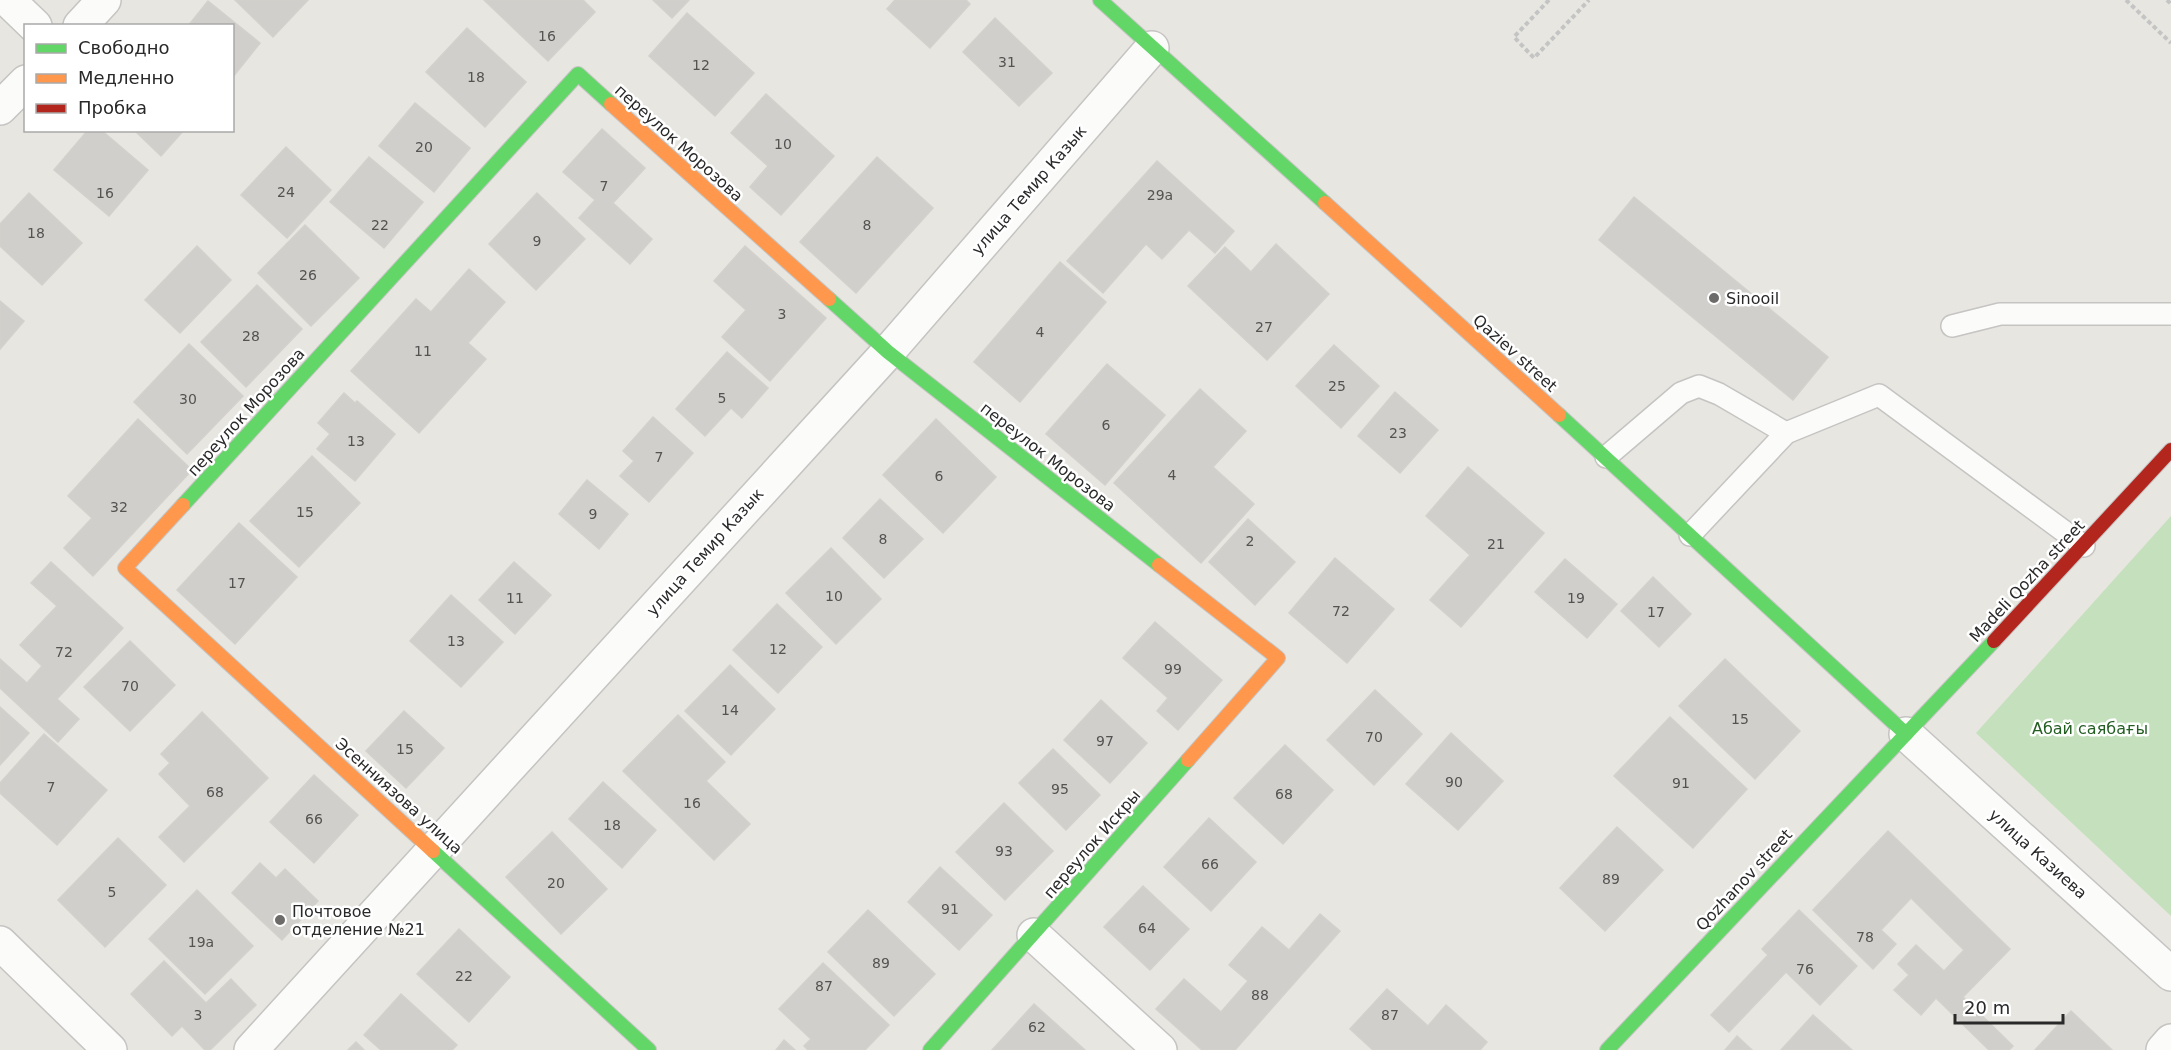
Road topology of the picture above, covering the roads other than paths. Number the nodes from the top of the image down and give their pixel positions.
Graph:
1 (8, 0) edge
2 (104, 0) edge
3 (1100, 0) edge
4 (33, 24) edge
5 (82, 24) edge
6 (1152, 48) junction
7 (24, 84) edge
8 (0, 108) edge
9 (2171, 314) edge
10 (1952, 326) dead end
11 (888, 352) junction
12 (1786, 433) junction
13 (2171, 450) edge
14 (1606, 457) junction
15 (1690, 535) junction
16 (2084, 546) junction
17 (125, 568) joint
18 (1278, 658) joint
19 (1906, 734) junction
20 (434, 850) junction
21 (1034, 935) junction
22 (0, 943) edge
23 (2171, 974) edge
24 (2171, 1041) edge
25 (110, 1050) edge
26 (251, 1050) edge
27 (649, 1050) edge
28 (930, 1050) edge
29 (1160, 1050) edge
30 (1607, 1050) edge
31 (2163, 1050) edge

1 - 4 street
2 - 5 street
3 - 6 street, Qaziev street
6 - 11 street, улица Темир Казык
6 - 14 street, Qaziev street
7 - 8 street
9 - 10 lane
11 - 17 street, переулок Морозова
11 - 18 street, переулок Морозова
11 - 20 street, улица Темир Казык
12 - 14 lane
12 - 15 lane
12 - 16 lane
13 - 16 street, Madeli Qozha street
14 - 15 street, Qaziev street
15 - 19 street, Qaziev street
16 - 19 street, Madeli Qozha street
17 - 20 street, Эсенниязова улица
18 - 21 street, переулок Искры
19 - 23 street, улица Казиева
19 - 30 street, Qozhanov street
20 - 26 street, улица Темир Казык
20 - 27 street, Эсенниязова улица
21 - 28 street, переулок Искры
21 - 29 street
22 - 25 street
24 - 31 street

